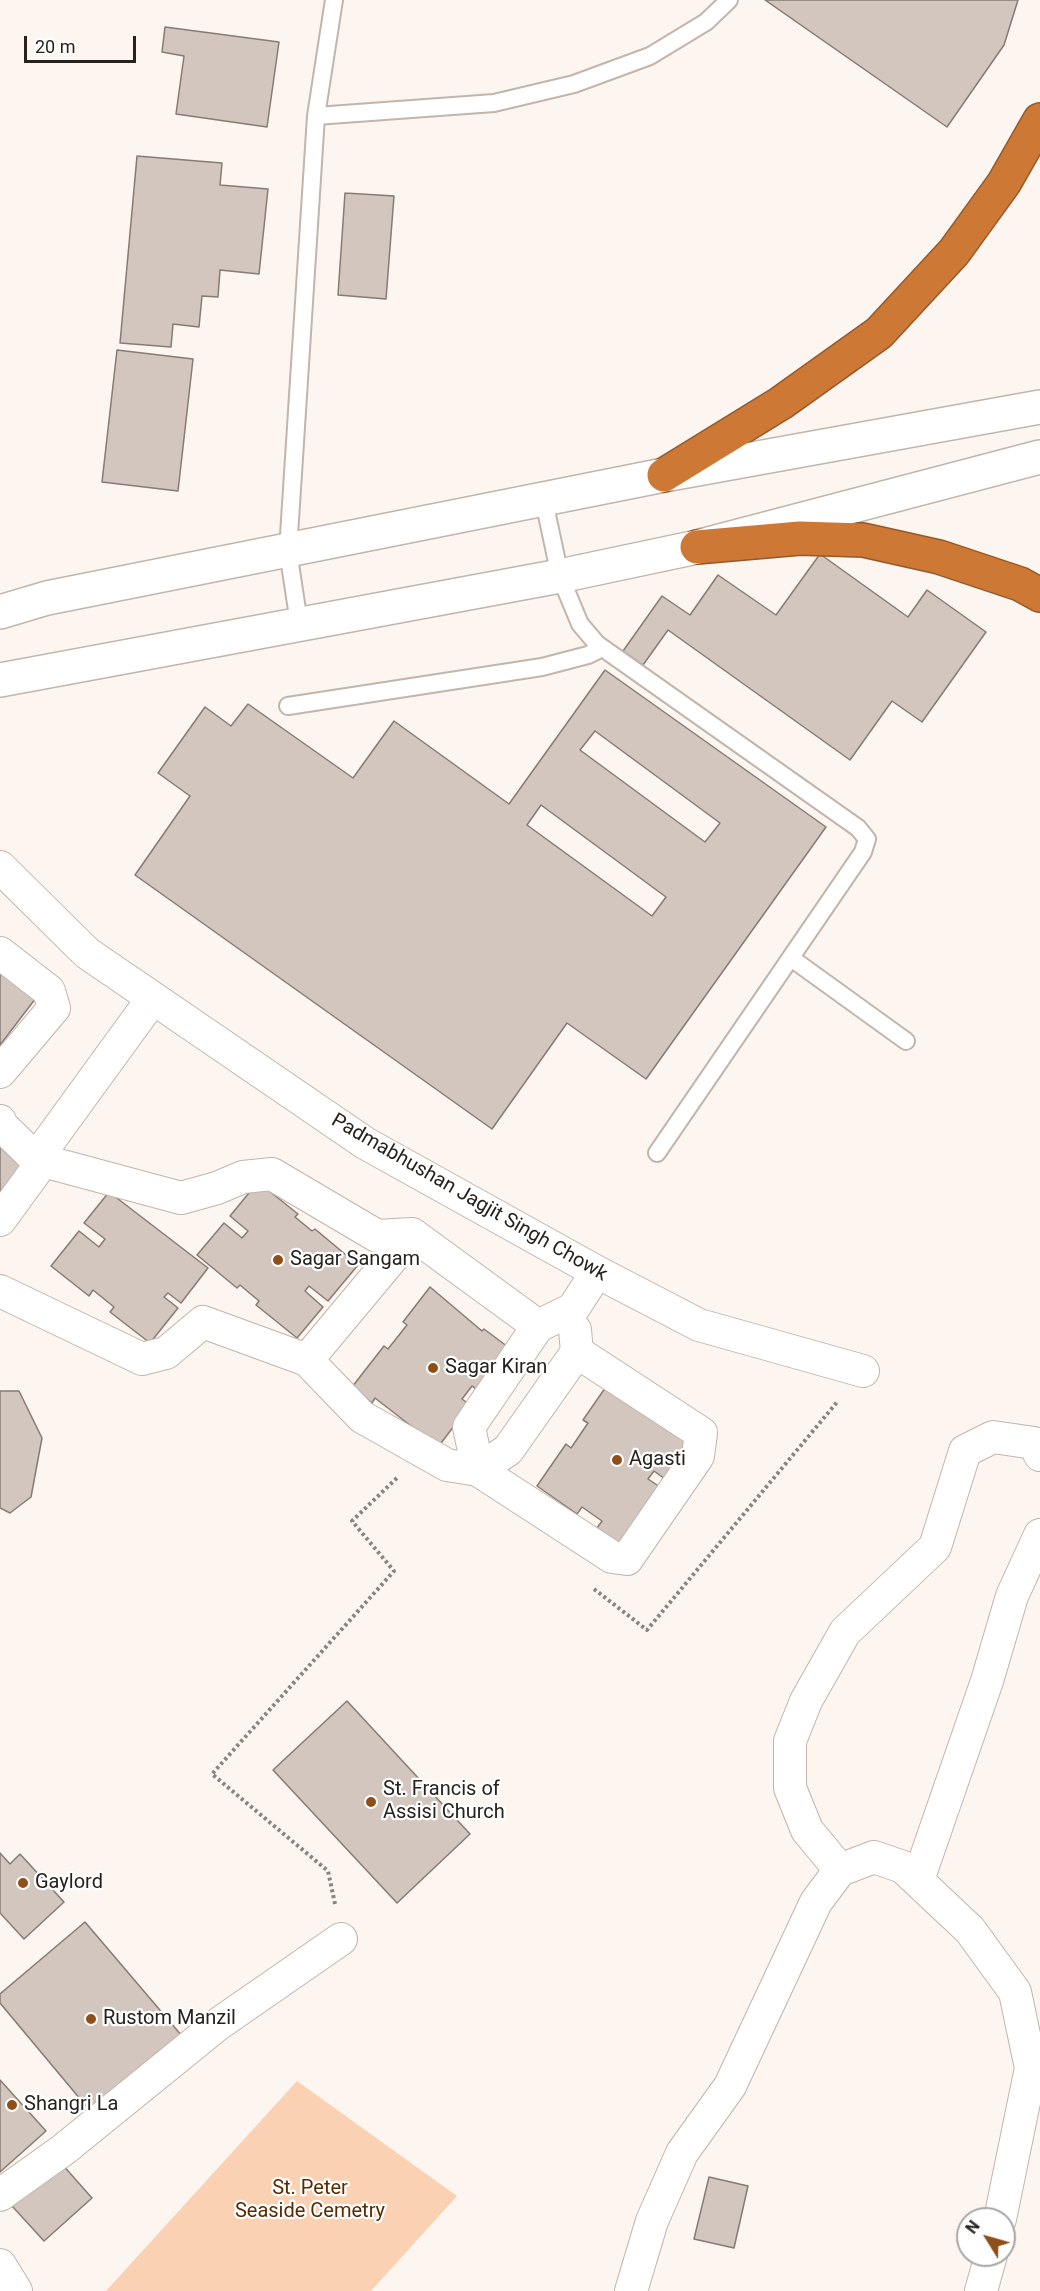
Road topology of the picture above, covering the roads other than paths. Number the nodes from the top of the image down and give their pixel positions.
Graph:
1 (334, 0) edge
2 (729, 0) edge
3 (316, 116) junction
4 (1040, 120) edge
5 (1040, 407) edge
6 (1040, 457) edge
7 (664, 475) junction
8 (544, 501) junction
9 (697, 548) junction
10 (288, 551) junction
11 (560, 576) junction
12 (1040, 596) edge
13 (0, 612) edge
14 (299, 623) junction
15 (597, 644) junction
16 (0, 680) edge
17 (288, 706) dead end
18 (0, 869) edge
19 (0, 953) edge
20 (791, 958) junction
21 (153, 998) junction
22 (906, 1041) dead end
23 (0, 1072) edge
24 (0, 1121) edge
25 (657, 1153) dead end
26 (36, 1159) junction
27 (0, 1220) edge
28 (412, 1234) junction
29 (597, 1272) junction
30 (0, 1290) edge
31 (573, 1309) junction
32 (538, 1326) junction
33 (578, 1352) junction
34 (307, 1360) junction
35 (863, 1371) road end
36 (1040, 1455) edge
37 (478, 1470) junction
38 (1040, 1535) edge
39 (840, 1870) junction
40 (918, 1880) junction
41 (341, 1939) road end
42 (0, 2195) edge
43 (1002, 2207) edge
44 (0, 2265) edge
45 (988, 2267) edge
46 (16, 2291) edge
47 (631, 2291) edge
48 (981, 2291) edge

1 - 3 lane
2 - 3 lane
3 - 10 lane
4 - 7 highway
5 - 7 main road
6 - 9 main road
7 - 8 main road
8 - 10 main road
8 - 11 lane
9 - 11 main road
9 - 12 highway
10 - 13 main road
10 - 14 lane
11 - 14 main road
11 - 15 lane
14 - 16 main road
15 - 17 lane
15 - 20 lane
18 - 21 street, Padmabhushan Jagjit Singh Chowk
19 - 23 street
20 - 22 lane
20 - 25 lane
21 - 26 street
21 - 29 street, Padmabhushan Jagjit Singh Chowk
24 - 26 street
26 - 27 street
26 - 28 street
28 - 32 street
28 - 34 street
29 - 31 street
29 - 35 street, Padmabhushan Jagjit Singh Chowk
30 - 34 street
31 - 32 street
31 - 33 street
32 - 37 street
33 - 37 street
33 - 37 street
34 - 37 street
36 - 39 street
38 - 40 street
39 - 40 street
39 - 47 street
40 - 43 street
41 - 42 street
44 - 46 street
45 - 48 street

